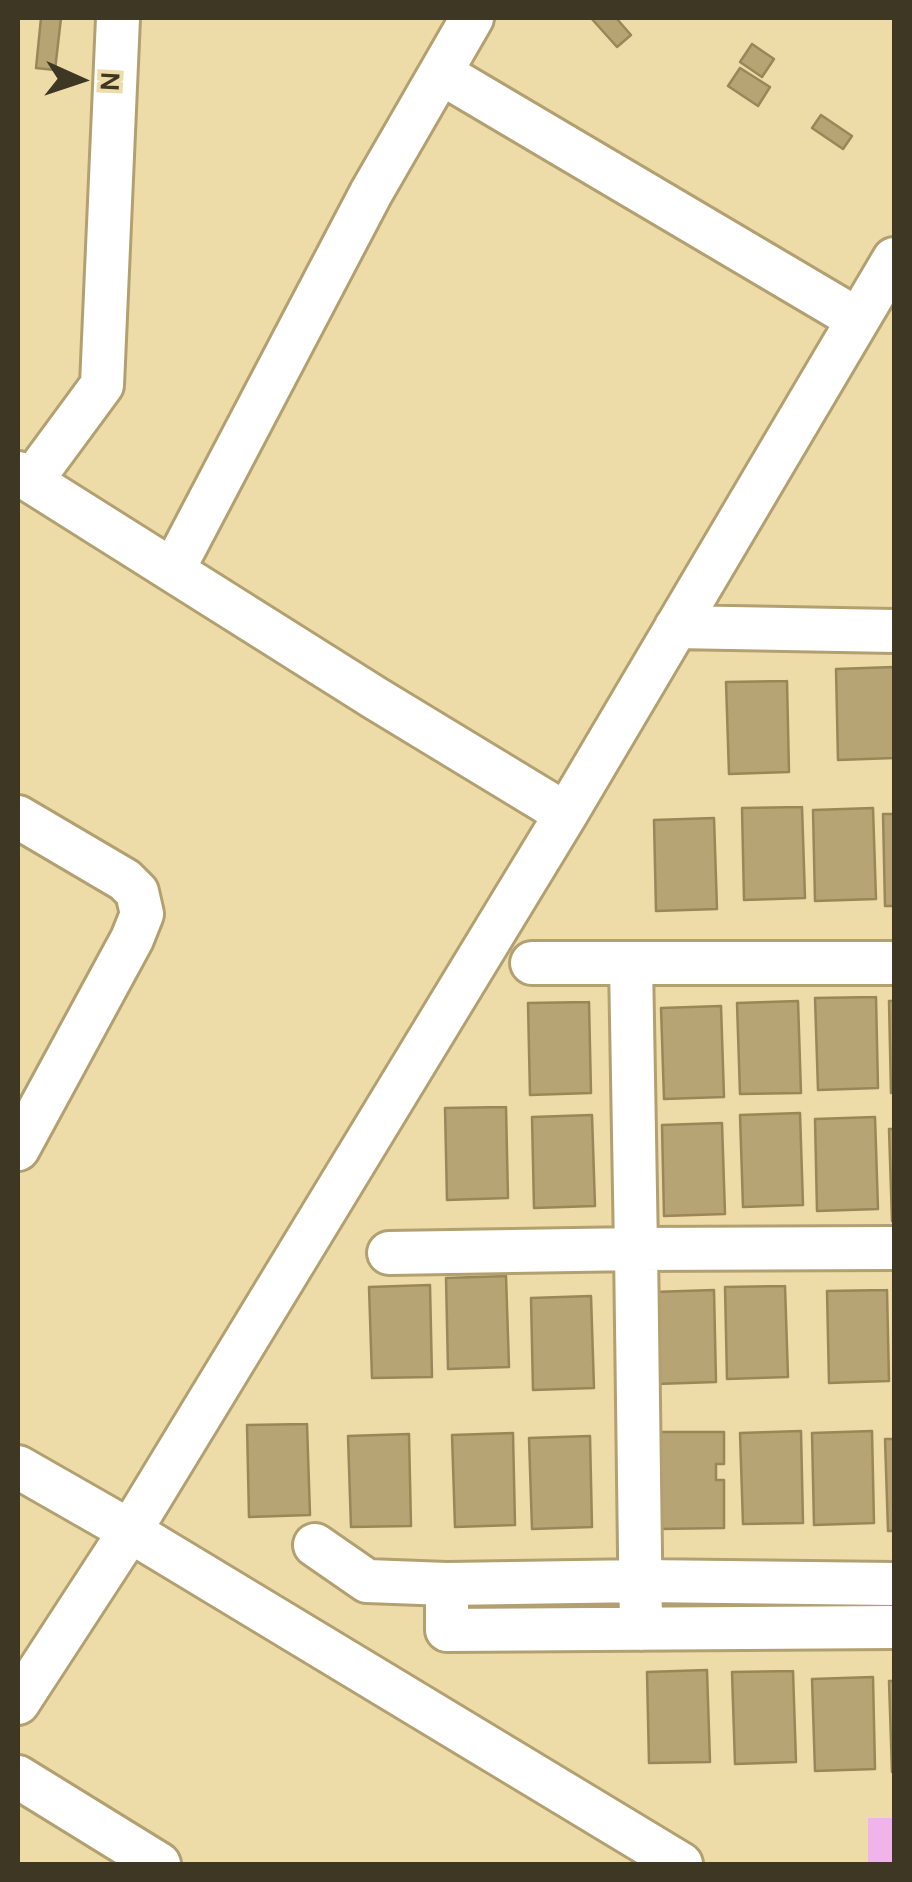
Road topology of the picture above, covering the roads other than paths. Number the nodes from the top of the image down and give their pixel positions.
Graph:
1 (118, 18) edge
2 (472, 18) edge
3 (440, 73) junction
4 (894, 259) edge
5 (857, 319) junction
6 (25, 477) edge
7 (173, 570) junction
8 (676, 626) junction
9 (894, 631) edge
10 (566, 814) junction
11 (18, 817) edge
12 (894, 962) edge
13 (532, 963) dead end
14 (632, 963) junction
15 (18, 1150) edge
16 (894, 1248) edge
17 (636, 1249) junction
18 (389, 1253) dead end
19 (18, 1467) edge
20 (130, 1532) junction
21 (315, 1545) dead end
22 (642, 1581) junction
23 (447, 1584) junction
24 (894, 1584) edge
25 (894, 1627) edge
26 (642, 1628) junction
27 (18, 1703) edge
28 (18, 1778) edge
29 (159, 1864) edge
30 (681, 1864) edge

1 - 6 street
2 - 3 street
3 - 5 street
3 - 7 street
4 - 5 street
5 - 8 street
6 - 7 street
7 - 10 street
8 - 9 street
8 - 10 street
10 - 20 street
11 - 15 street
12 - 14 street
13 - 14 street
14 - 17 street
16 - 17 street
17 - 18 street
17 - 22 street
19 - 20 street
20 - 27 street
20 - 30 street
21 - 23 street
22 - 23 street
22 - 24 street
22 - 26 street
23 - 26 street
25 - 26 street
28 - 29 street

